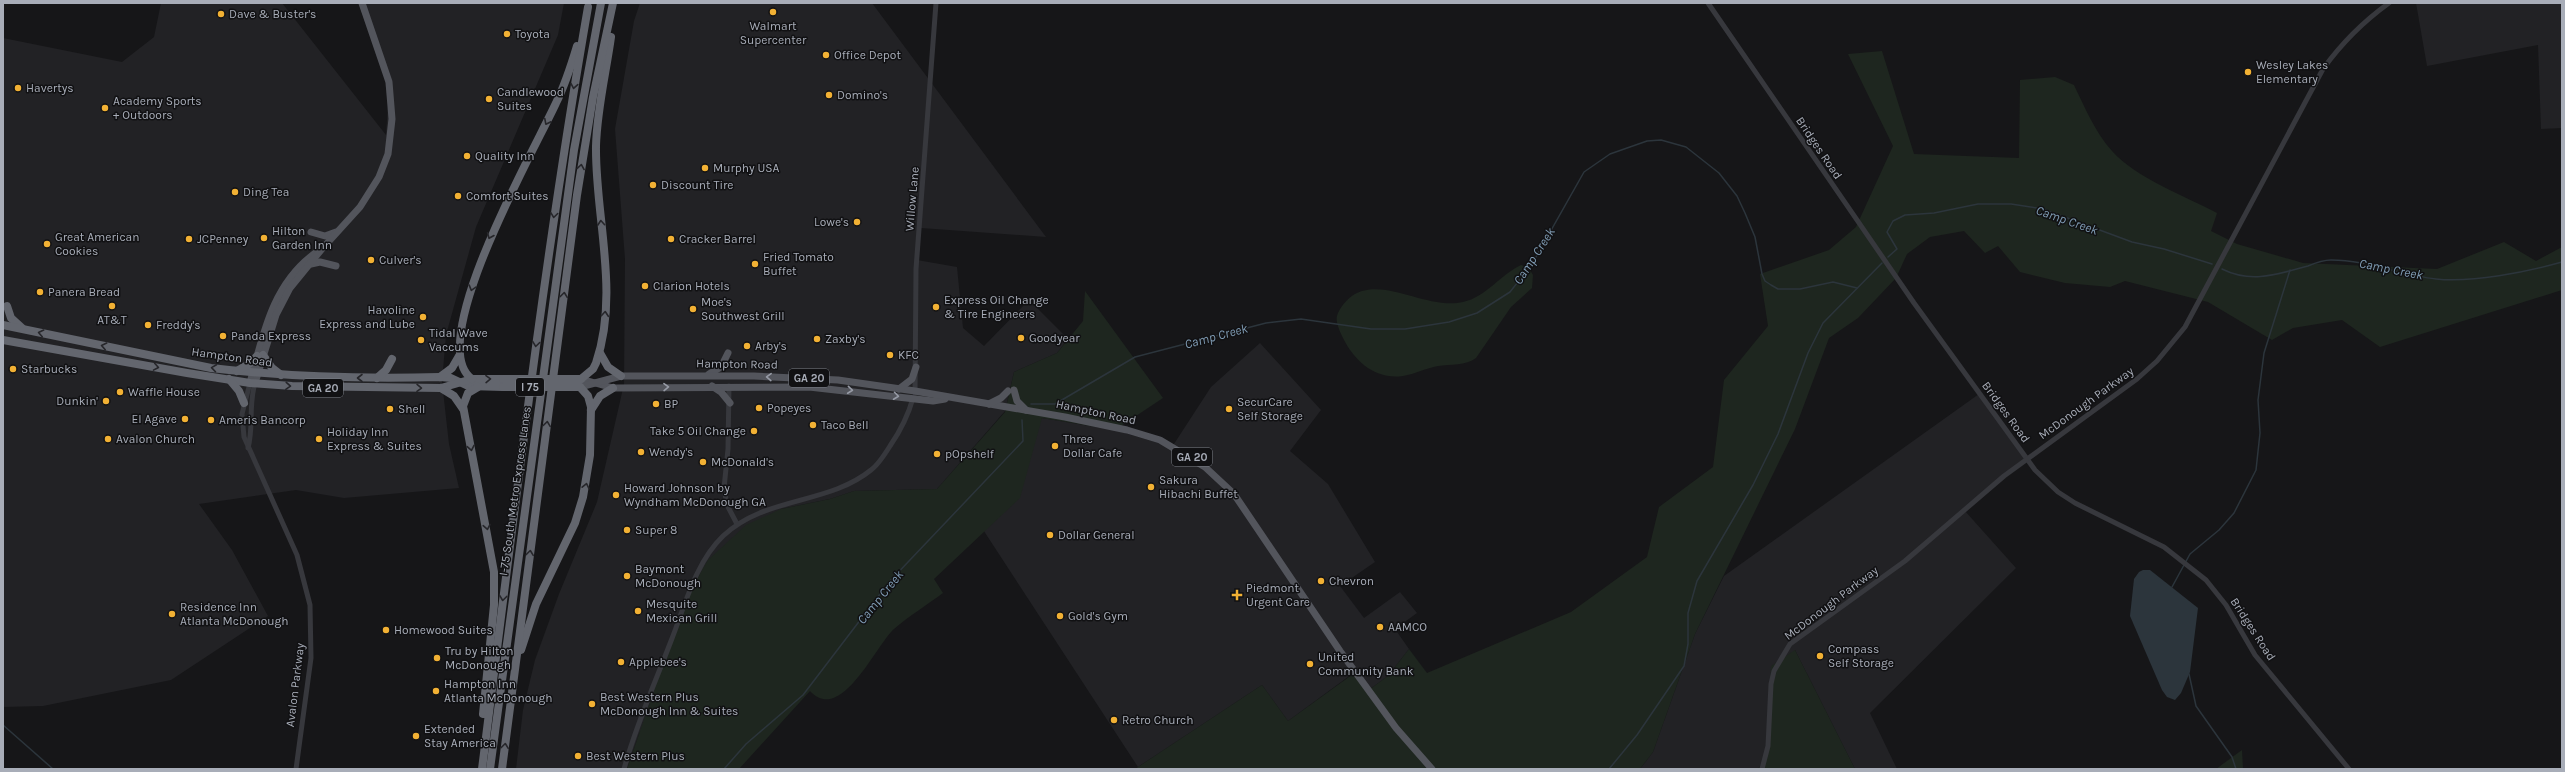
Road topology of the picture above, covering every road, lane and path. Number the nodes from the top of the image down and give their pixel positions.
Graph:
1 (362, 3) edge
2 (601, 3) edge
3 (615, 3) edge
4 (936, 3) edge
5 (1708, 3) edge
6 (2389, 3) edge
7 (589, 5) edge
8 (340, 230) junction
9 (311, 232) dead end
10 (321, 250) junction
11 (311, 264) junction
12 (336, 266) dead end
13 (7, 306) dead end
14 (3, 325) edge
15 (22, 329) junction
16 (3, 340) edge
17 (600, 353) junction
18 (728, 353) dead end
19 (260, 355) junction
20 (459, 356) junction
21 (916, 368) junction
22 (237, 371) junction
23 (255, 373) junction
24 (284, 376) junction
25 (621, 376) junction
26 (705, 376) junction
27 (440, 377) junction
28 (376, 378) junction
29 (403, 378) junction
30 (229, 379) junction
31 (472, 379) junction
32 (252, 383) junction
33 (460, 383) junction
34 (503, 383) junction
35 (581, 383) junction
36 (598, 383) junction
37 (478, 386) junction
38 (712, 386) junction
39 (729, 386) junction
40 (441, 388) junction
41 (613, 388) junction
42 (899, 388) junction
43 (914, 395) junction
44 (951, 398) junction
45 (244, 403) junction
46 (730, 403) junction
47 (989, 404) junction
48 (463, 410) junction
49 (591, 411) junction
50 (1026, 411) junction
51 (248, 448) junction
52 (2027, 458) junction
53 (737, 524) junction
54 (516, 661) junction
55 (296, 769) edge
56 (481, 769) edge
57 (490, 769) edge
58 (502, 769) edge
59 (624, 769) edge
60 (1432, 769) edge
61 (1762, 769) edge
62 (2349, 769) edge

1 - 8 main road
2 - 57 highway, I-75 South Metro Express Lanes
17 -> 3 highway
54 -> 3 highway, I 75
4 - 21 street, Willow Lane
5 - 52 street, Bridges Road
6 - 52 street, McDonough Parkway
7 -> 20 highway
7 -> 56 highway, I 75
8 - 9 main road
8 - 10 main road
10 - 11 main road
10 - 19 main road
11 - 12 main road
11 - 19 main road
13 - 15 highway
14 - 15 highway, Hampton Road / GA 20
22 -> 15 highway, Hampton Road / GA 20
16 -> 30 highway, Hampton Road / GA 20
17 - 25 highway
17 - 35 highway
18 - 26 main road
19 - 22 highway
19 - 23 main road, Avalon Parkway
19 - 24 highway
20 - 27 highway
20 - 31 highway
21 - 42 main road
21 - 43 street, Willow Lane
22 - 23 highway, Hampton Road / GA 20
23 - 24 highway, Hampton Road / GA 20
23 - 32 main road, Avalon Parkway
28 -> 24 highway, Hampton Road / GA 20
25 - 26 main road, Hampton Road / GA 20
25 - 36 main road, Hampton Road / GA 20
42 -> 26 main road, Hampton Road / GA 20
27 - 29 highway, Hampton Road / GA 20
27 - 33 highway, Hampton Road / GA 20
28 - 29 highway, Hampton Road / GA 20
28 - 29 highway
30 - 32 highway, Hampton Road / GA 20
30 - 45 highway
31 - 33 highway, Hampton Road / GA 20
31 -> 34 highway, Hampton Road / GA 20
32 -> 40 highway, Hampton Road / GA 20
32 - 45 street, Avalon Parkway
32 - 51 street, Avalon Parkway
33 - 37 highway, Hampton Road / GA 20
33 - 40 highway, Hampton Road / GA 20
34 - 35 highway, Hampton Road / GA 20, bridge
34 - 37 highway, Hampton Road / GA 20
35 - 36 main road, Hampton Road / GA 20
35 - 49 highway
36 - 41 main road, Hampton Road / GA 20
37 - 48 highway
38 - 39 main road, Hampton Road / GA 20
41 -> 38 main road, Hampton Road / GA 20
38 - 46 main road
39 -> 43 main road, Hampton Road / GA 20
39 - 46 street
40 - 48 highway
41 - 49 highway
42 - 43 main road, Hampton Road / GA 20
43 - 44 main road, Hampton Road / GA 20
43 - 44 main road, Hampton Road / GA 20
43 - 53 street, Willow Lane
44 - 47 main road, Hampton Road / GA 20
45 - 51 street, Avalon Parkway
46 - 53 street
47 - 50 main road, Hampton Road / GA 20
47 - 50 main road
48 -> 56 highway
54 -> 49 highway
50 - 60 main road, Hampton Road / GA 20
51 - 55 street, Avalon Parkway
52 - 61 street, McDonough Parkway
52 - 62 street, Bridges Road
53 - 59 street, Willow Lane
58 -> 54 highway, I 75

